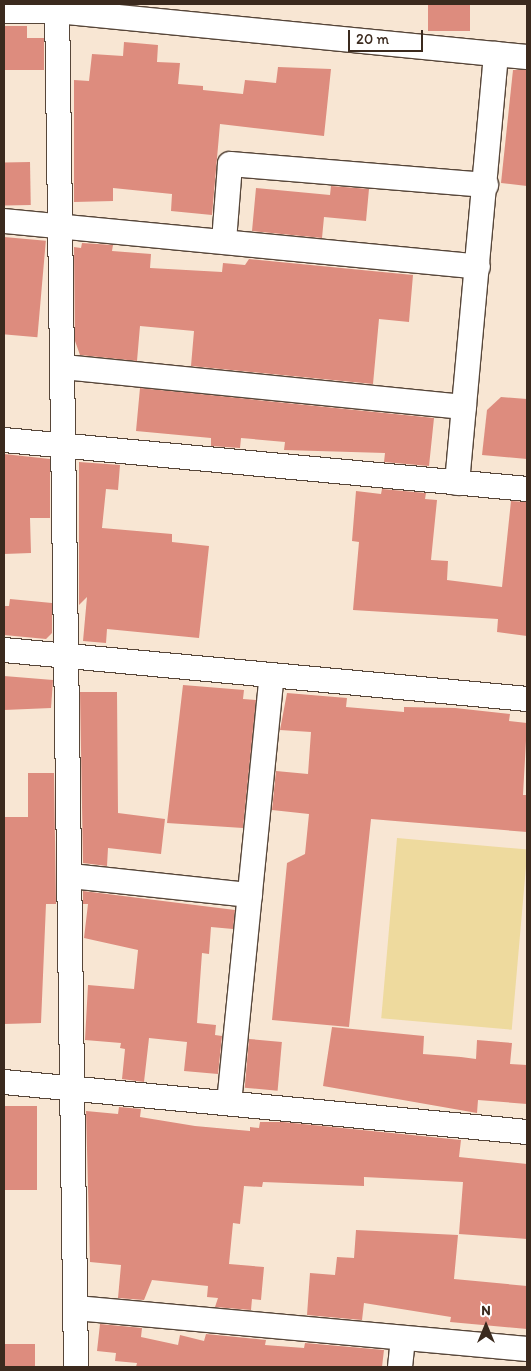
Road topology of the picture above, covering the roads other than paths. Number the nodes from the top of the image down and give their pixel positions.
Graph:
1 (57, 8) edge
2 (4, 11) edge
3 (496, 54) junction
4 (527, 57) edge
5 (486, 185) junction
6 (4, 221) edge
7 (61, 225) junction
8 (224, 242) junction
9 (478, 266) junction
10 (63, 367) junction
11 (464, 407) junction
12 (4, 440) edge
13 (65, 446) junction
14 (456, 482) junction
15 (527, 489) edge
16 (4, 650) edge
17 (67, 656) junction
18 (272, 675) junction
19 (527, 700) edge
20 (71, 876) junction
21 (250, 894) junction
22 (4, 1082) edge
23 (74, 1089) junction
24 (229, 1103) junction
25 (527, 1132) edge
26 (76, 1308) junction
27 (403, 1338) junction
28 (527, 1349) edge
29 (79, 1365) edge
30 (400, 1367) edge

1 - 2 street
1 - 3 street
1 - 7 street
3 - 4 street
3 - 5 street
5 - 8 street
5 - 9 street
6 - 7 street
7 - 8 street
7 - 10 street
8 - 9 street
9 - 11 street
10 - 11 street
10 - 13 street
11 - 14 street
12 - 13 street
13 - 14 street
13 - 17 street
14 - 15 street
16 - 17 street
17 - 18 street
17 - 20 street
18 - 19 street
18 - 21 street
20 - 21 street
20 - 23 street
21 - 24 street
22 - 23 street
23 - 24 street
23 - 26 street
24 - 25 street
26 - 27 street
26 - 29 street
27 - 28 street
27 - 30 street

